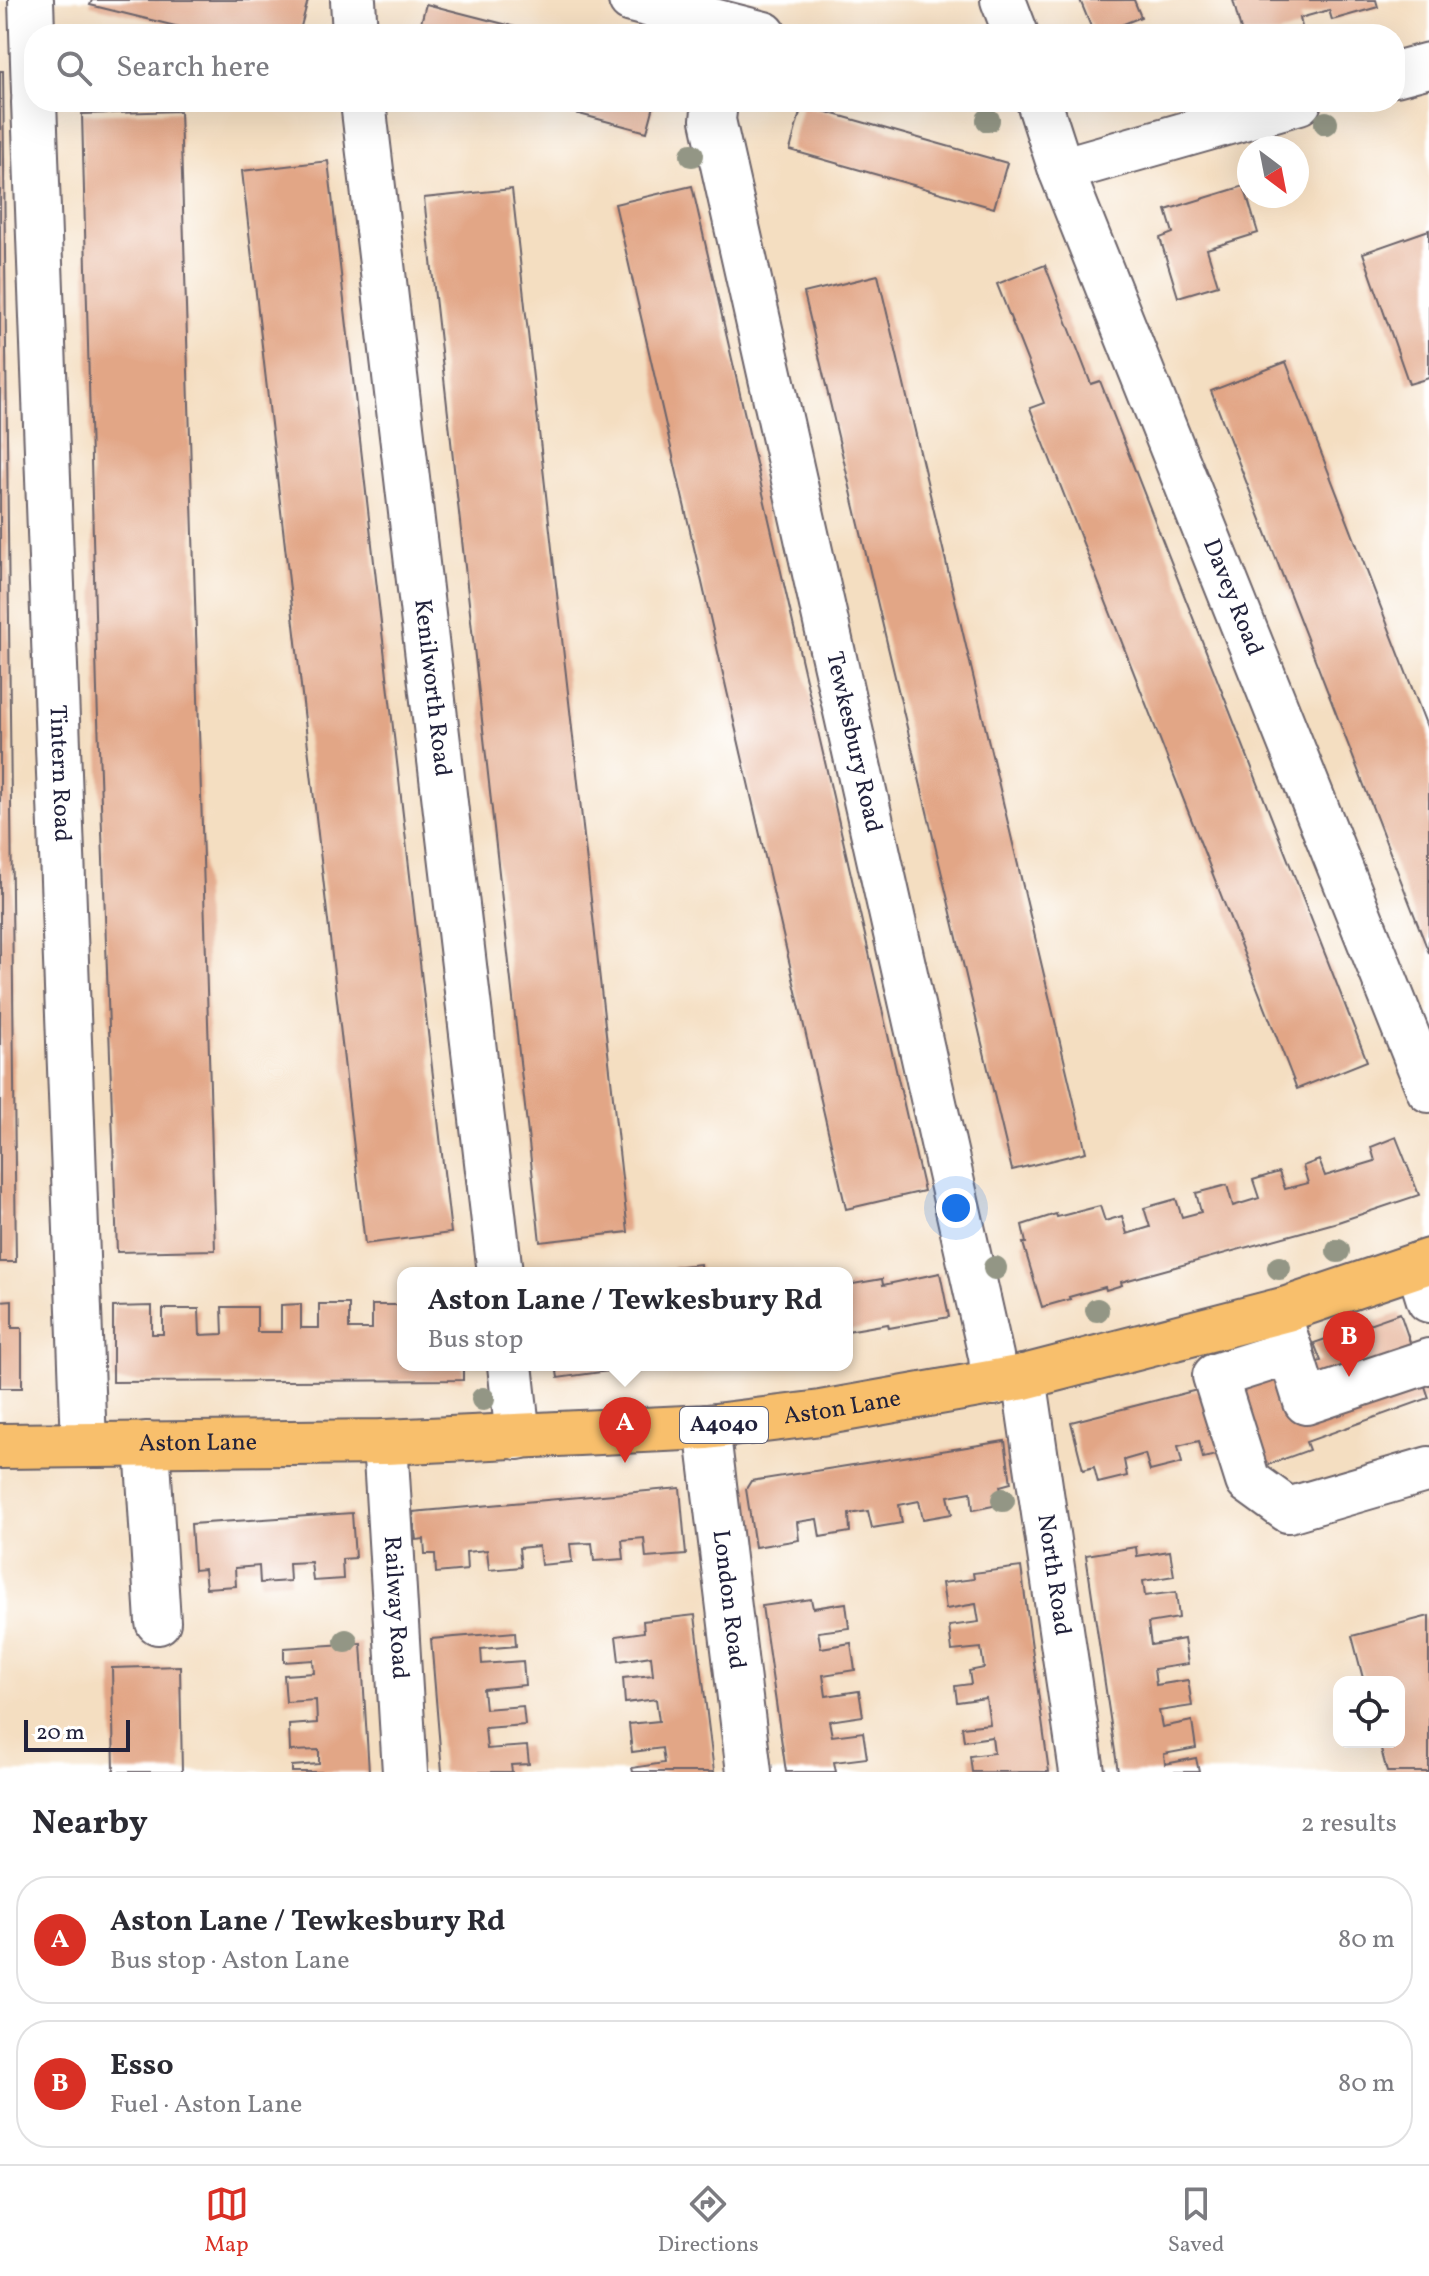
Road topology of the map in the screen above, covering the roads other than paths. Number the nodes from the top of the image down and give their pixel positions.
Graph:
1 (31, 0) edge
2 (353, 0) edge
3 (631, 0) edge
4 (1003, 0) edge
5 (32, 24) edge
6 (354, 24) edge
7 (714, 24) edge
8 (1012, 24) edge
9 (1429, 65) edge
10 (1405, 71) edge
11 (34, 112) edge
12 (364, 112) edge
13 (714, 112) edge
14 (1042, 112) edge
15 (1264, 112) edge
16 (1061, 170) junction
17 (1429, 1090) edge
18 (499, 1267) edge
19 (1425, 1275) edge
20 (1284, 1332) junction
21 (1429, 1361) edge
22 (511, 1371) edge
23 (1009, 1380) junction
24 (707, 1427) junction
25 (518, 1437) junction
26 (385, 1442) junction
27 (84, 1444) junction
28 (147, 1444) junction
29 (0, 1446) edge
30 (1429, 1469) edge
31 (158, 1622) dead end
32 (405, 1772) edge
33 (749, 1772) edge
34 (1082, 1772) edge

1 - 5 street
2 - 6 street
3 - 7 street
4 - 8 street
9 - 10 street
11 - 27 street, Tintern Road
12 - 18 street, Kenilworth Road
13 - 23 street, Tewkesbury Road
14 - 16 street, Davey Road
15 - 16 street
16 - 17 street, Davey Road
19 - 20 main road, Aston Lane / A4040
20 - 21 street
20 - 23 main road, Aston Lane / A4040
20 - 30 street
22 - 25 street
23 - 24 main road, Aston Lane / A4040
23 - 34 street, North Road
24 - 25 main road, Aston Lane / A4040
24 - 33 street, London Road
25 - 26 main road, Aston Lane / A4040
26 - 28 main road, Aston Lane / A4040
26 - 32 street, Railway Road
27 - 28 main road, Aston Lane / A4040
27 - 29 main road, Aston Lane / A4040
28 - 31 street

